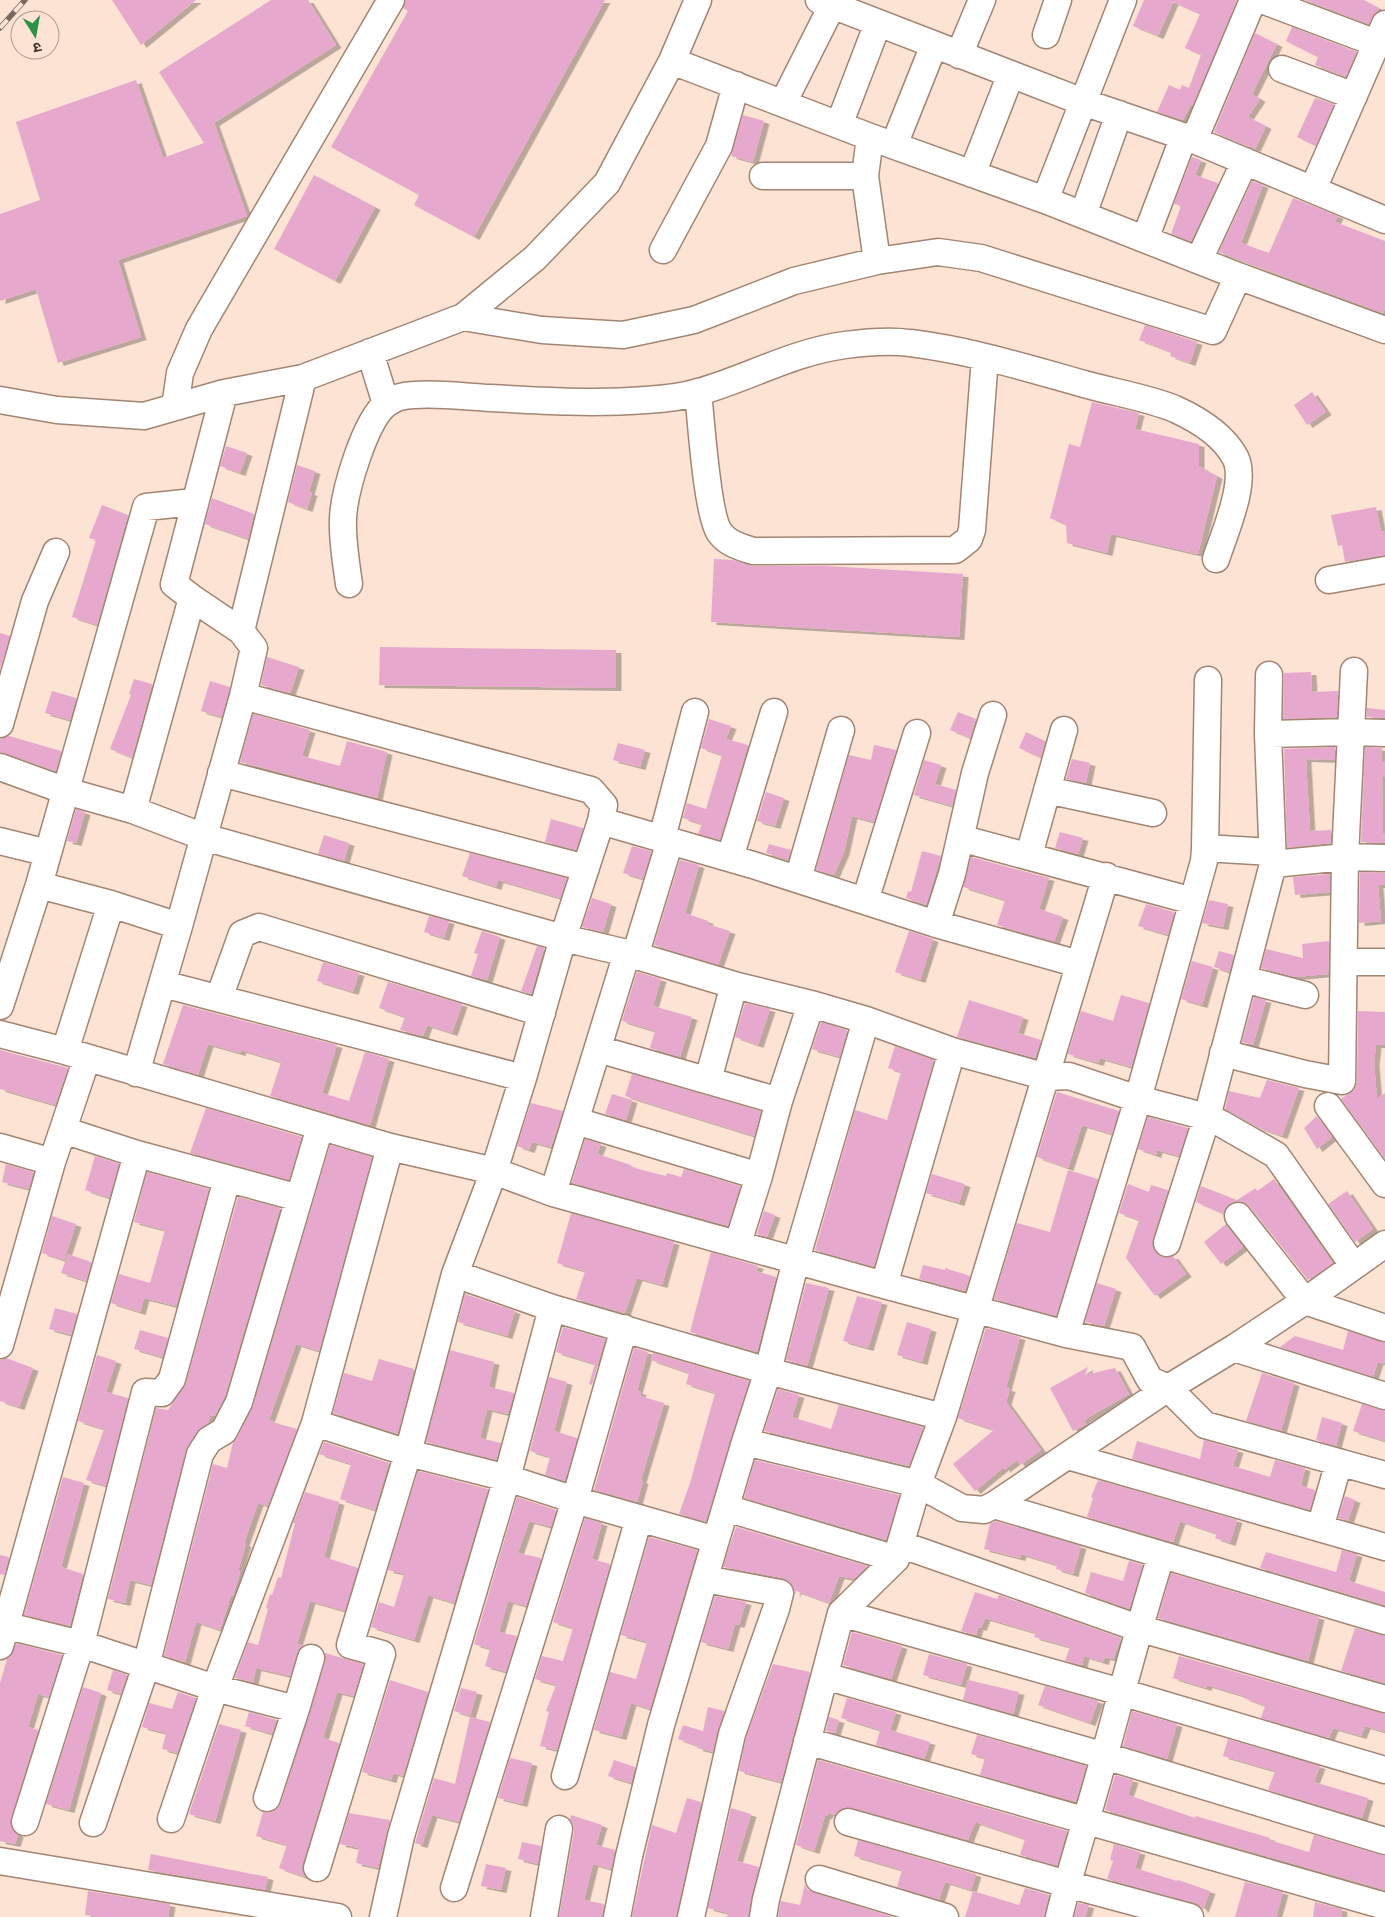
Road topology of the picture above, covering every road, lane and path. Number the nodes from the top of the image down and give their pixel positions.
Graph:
1 (390, 0) edge
2 (698, 0) edge
3 (982, 0) edge
4 (1058, 0) edge
5 (1123, 0) edge
6 (1253, 0) edge
7 (1262, 0) edge
8 (829, 2) edge
9 (878, 23) junction
10 (1381, 33) edge
11 (1046, 35) dead end
12 (934, 45) junction
13 (960, 55) junction
14 (672, 61) junction
15 (1282, 68) dead end
16 (1011, 74) junction
17 (736, 85) junction
18 (1354, 96) junction
19 (1083, 102) junction
20 (783, 103) junction
21 (1119, 114) junction
22 (840, 125) junction
23 (870, 137) junction
24 (1189, 138) junction
25 (894, 145) junction
26 (1245, 161) junction
27 (972, 174) junction
28 (764, 176) dead end
29 (865, 176) junction
30 (1313, 189) junction
31 (1045, 200) junction
32 (1083, 215) junction
33 (1385, 220) edge
34 (1146, 239) junction
35 (663, 250) dead end
36 (1199, 260) junction
37 (877, 261) junction
38 (1238, 276) junction
39 (463, 317) junction
40 (1385, 330) edge
41 (370, 352) junction
42 (985, 357) junction
43 (303, 378) junction
44 (698, 392) junction
45 (224, 393) junction
46 (0, 400) edge
47 (386, 404) junction
48 (176, 407) junction
49 (194, 502) junction
50 (56, 552) dead end
51 (1216, 559) dead end
52 (1385, 570) edge
53 (1329, 580) dead end
54 (349, 584) dead end
55 (192, 598) junction
56 (241, 631) junction
57 (1354, 671) dead end
58 (1269, 675) dead end
59 (1208, 680) dead end
60 (5, 692) edge
61 (243, 696) junction
62 (695, 712) dead end
63 (774, 712) dead end
64 (993, 715) dead end
65 (0, 724) edge
66 (842, 730) dead end
67 (1064, 730) dead end
68 (1350, 732) junction
69 (917, 733) dead end
70 (1385, 733) edge
71 (1268, 734) junction
72 (0, 767) edge
73 (221, 773) junction
74 (1047, 790) junction
75 (66, 791) junction
76 (133, 810) junction
77 (1153, 813) dead end
78 (601, 821) junction
79 (204, 836) junction
80 (960, 838) junction
81 (0, 840) edge
82 (666, 840) junction
83 (1205, 848) junction
84 (48, 853) junction
85 (1029, 855) junction
86 (1345, 857) junction
87 (730, 858) junction
88 (1273, 858) junction
89 (1385, 858) edge
90 (586, 868) junction
91 (1106, 876) junction
92 (798, 879) junction
93 (39, 885) junction
94 (865, 901) junction
95 (1193, 901) junction
96 (111, 904) junction
97 (936, 924) junction
98 (180, 926) junction
99 (563, 938) junction
100 (631, 954) junction
101 (1344, 962) junction
102 (1385, 962) edge
103 (1079, 964) junction
104 (1243, 979) junction
105 (163, 984) junction
106 (734, 985) junction
107 (1305, 995) dead end
108 (219, 998) junction
109 (811, 1004) junction
110 (0, 1006) edge
111 (542, 1014) junction
112 (866, 1020) junction
113 (0, 1034) edge
114 (598, 1049) junction
115 (952, 1051) junction
116 (1223, 1053) junction
117 (76, 1055) junction
118 (136, 1073) junction
119 (1047, 1077) junction
120 (523, 1078) junction
121 (708, 1080) junction
122 (1138, 1099) junction
123 (779, 1101) junction
124 (1328, 1106) dead end
125 (1207, 1117) junction
126 (576, 1121) junction
127 (320, 1126) junction
128 (63, 1130) junction
129 (0, 1147) edge
130 (390, 1147) junction
131 (138, 1154) junction
132 (52, 1162) junction
133 (494, 1171) junction
134 (759, 1176) junction
135 (226, 1179) junction
136 (1385, 1184) edge
137 (553, 1193) junction
138 (299, 1198) junction
139 (1238, 1216) dead end
140 (738, 1243) junction
141 (1167, 1243) dead end
142 (1384, 1246) edge
143 (796, 1260) junction
144 (1353, 1265) junction
145 (455, 1274) junction
146 (884, 1285) junction
147 (1305, 1301) junction
148 (552, 1308) junction
149 (975, 1310) junction
150 (624, 1328) junction
151 (1385, 1328) edge
152 (1066, 1334) junction
153 (0, 1344) edge
154 (1234, 1348) junction
155 (768, 1371) junction
156 (1168, 1388) junction
157 (1385, 1396) edge
158 (942, 1417) junction
159 (315, 1423) junction
160 (745, 1442) junction
161 (408, 1453) junction
162 (1068, 1456) junction
163 (1339, 1462) junction
164 (1385, 1475) edge
165 (507, 1478) junction
166 (918, 1484) junction
167 (575, 1500) junction
168 (994, 1506) junction
169 (726, 1508) junction
170 (639, 1518) junction
171 (1320, 1528) junction
172 (716, 1540) junction
173 (1385, 1547) edge
174 (898, 1553) junction
175 (1160, 1556) junction
176 (705, 1579) junction
177 (841, 1613) junction
178 (1385, 1621) edge
179 (1138, 1628) junction
180 (2, 1632) edge
181 (81, 1644) junction
182 (311, 1658) dead end
183 (146, 1666) junction
184 (826, 1676) junction
185 (215, 1688) junction
186 (1121, 1692) junction
187 (1385, 1699) edge
188 (296, 1709) junction
189 (807, 1741) junction
190 (1105, 1756) junction
191 (1385, 1770) edge
192 (565, 1776) dead end
193 (267, 1798) dead end
194 (171, 1819) dead end
195 (1086, 1820) junction
196 (25, 1822) dead end
197 (848, 1822) dead end
198 (93, 1823) dead end
199 (559, 1829) dead end
200 (1385, 1841) edge
201 (0, 1861) edge
202 (317, 1868) dead end
203 (819, 1879) dead end
204 (1067, 1884) junction
205 (454, 1888) dead end
206 (1385, 1906) edge
207 (1353, 1907) edge
208 (328, 1916) edge
209 (383, 1917) edge
210 (544, 1917) edge
211 (617, 1917) edge
212 (691, 1917) edge
213 (763, 1917) edge
214 (946, 1917) edge
215 (1059, 1917) edge
216 (1190, 1917) edge

1 - 48 street
2 - 14 street
3 - 13 street
4 - 11 street
5 - 19 street
6 - 24 street
7 - 10 street
8 - 9 street
8 - 20 street
9 - 12 street
9 - 22 street
10 - 18 street
12 - 13 street
12 - 25 street
13 - 16 street
14 - 17 street
14 - 39 street
15 - 18 street
16 - 19 street
16 - 27 street
17 - 20 street
17 - 35 street
18 - 30 street
19 - 21 street
19 - 31 street
20 - 22 street
21 - 24 street
21 - 32 street
22 - 23 street
23 - 25 street
23 - 29 street
24 - 26 street
24 - 34 street
25 - 27 street
26 - 30 street
26 - 36 street
27 - 31 street
28 - 29 street
29 - 37 street
30 - 33 street
31 - 32 street
32 - 34 street
34 - 36 street
36 - 38 street
37 - 38 street
37 - 39 street
38 - 40 street
39 - 41 street
41 - 43 street
41 - 47 street
42 - 44 street
42 - 44 street
42 - 51 street
43 - 45 street
43 - 56 street
44 - 47 street
45 - 48 street
45 - 49 street
46 - 48 street
47 - 54 street
49 - 55 street
49 - 75 street
50 - 60 street
52 - 53 street
55 - 56 street
55 - 76 street
56 - 61 street
57 - 68 street
58 - 71 street
59 - 83 street
60 - 65 street
61 - 73 street
61 - 78 street
62 - 82 street
63 - 87 street
64 - 80 street
66 - 92 street
67 - 74 street
68 - 70 street
68 - 71 street
68 - 86 street
69 - 94 street
71 - 88 street
72 - 75 street
73 - 79 street
73 - 90 street
74 - 77 street
74 - 85 street
75 - 76 street
75 - 84 street
76 - 79 street
78 - 82 street
78 - 90 street
79 - 98 street
79 - 99 street
80 - 85 street
80 - 97 street
81 - 84 street
82 - 87 street
82 - 100 street
83 - 88 street
83 - 95 street
84 - 93 street
85 - 91 street
86 - 88 street
86 - 89 street
86 - 101 street
87 - 92 street
88 - 104 street
90 - 99 street
91 - 95 street
91 - 103 street
92 - 94 street
93 - 96 street
93 - 110 street
94 - 97 street
95 - 122 street
96 - 98 street
96 - 117 street
97 - 103 street
98 - 105 street
99 - 100 street
99 - 111 street
100 - 106 street
100 - 114 street
101 - 102 street
101 - 116 street
103 - 119 street
104 - 107 street
104 - 116 street
105 - 108 street
105 - 118 street
106 - 109 street
106 - 121 street
108 - 111 street
108 - 120 street
109 - 112 street
109 - 123 street
111 - 120 street
112 - 115 street
112 - 143 street
113 - 117 street
114 - 121 street
114 - 126 street
115 - 119 street
115 - 146 street
116 - 125 street
117 - 118 street
117 - 128 street
118 - 127 street
119 - 122 street
119 - 149 street
120 - 133 street
121 - 123 street
122 - 125 street
122 - 152 street
123 - 134 street
124 - 136 street
125 - 141 street
125 - 144 street
126 - 134 street
126 - 137 street
127 - 130 street
127 - 138 street
128 - 131 street
128 - 132 street
129 - 132 street
130 - 133 street
130 - 159 street
131 - 135 street
131 - 180 street
132 - 153 street
133 - 137 street
133 - 145 street
134 - 140 street
135 - 138 street
135 - 181 street
137 - 140 street
138 - 183 street
139 - 147 street
140 - 143 street
142 - 144 street
143 - 146 street
143 - 155 street
144 - 147 street
145 - 148 street
145 - 161 street
146 - 149 street
147 - 151 street
147 - 154 street
148 - 150 street
148 - 165 street
149 - 152 street
149 - 158 street
150 - 155 street
150 - 167 street
152 - 156 street
154 - 156 street
154 - 157 street
155 - 158 street
155 - 160 street
156 - 162 street
156 - 163 street
158 - 166 street
159 - 161 street
159 - 185 street
160 - 166 street
160 - 169 street
161 - 165 street
161 - 202 street
162 - 168 street
162 - 171 street
163 - 164 street
163 - 171 street
165 - 167 street
165 - 209 street
166 - 168 street
166 - 174 street
167 - 170 street
167 - 205 street
168 - 175 street
169 - 172 street
169 - 174 street
170 - 172 street
170 - 192 street
171 - 173 street
172 - 176 street
174 - 177 street
174 - 179 street
175 - 178 street
175 - 179 street
176 - 211 street
176 - 212 street
177 - 184 street
177 - 186 street
179 - 186 street
179 - 187 street
180 - 181 street
181 - 183 street
181 - 196 street
182 - 188 street
183 - 185 street
183 - 198 street
184 - 189 street
184 - 190 street
185 - 188 street
185 - 194 street
186 - 190 street
186 - 191 street
188 - 193 street
189 - 195 street
189 - 213 street
190 - 195 street
190 - 200 street
195 - 204 street
195 - 207 street
197 - 204 street
199 - 210 street
201 - 208 street
203 - 214 street
204 - 215 street
204 - 216 street
206 - 207 street

